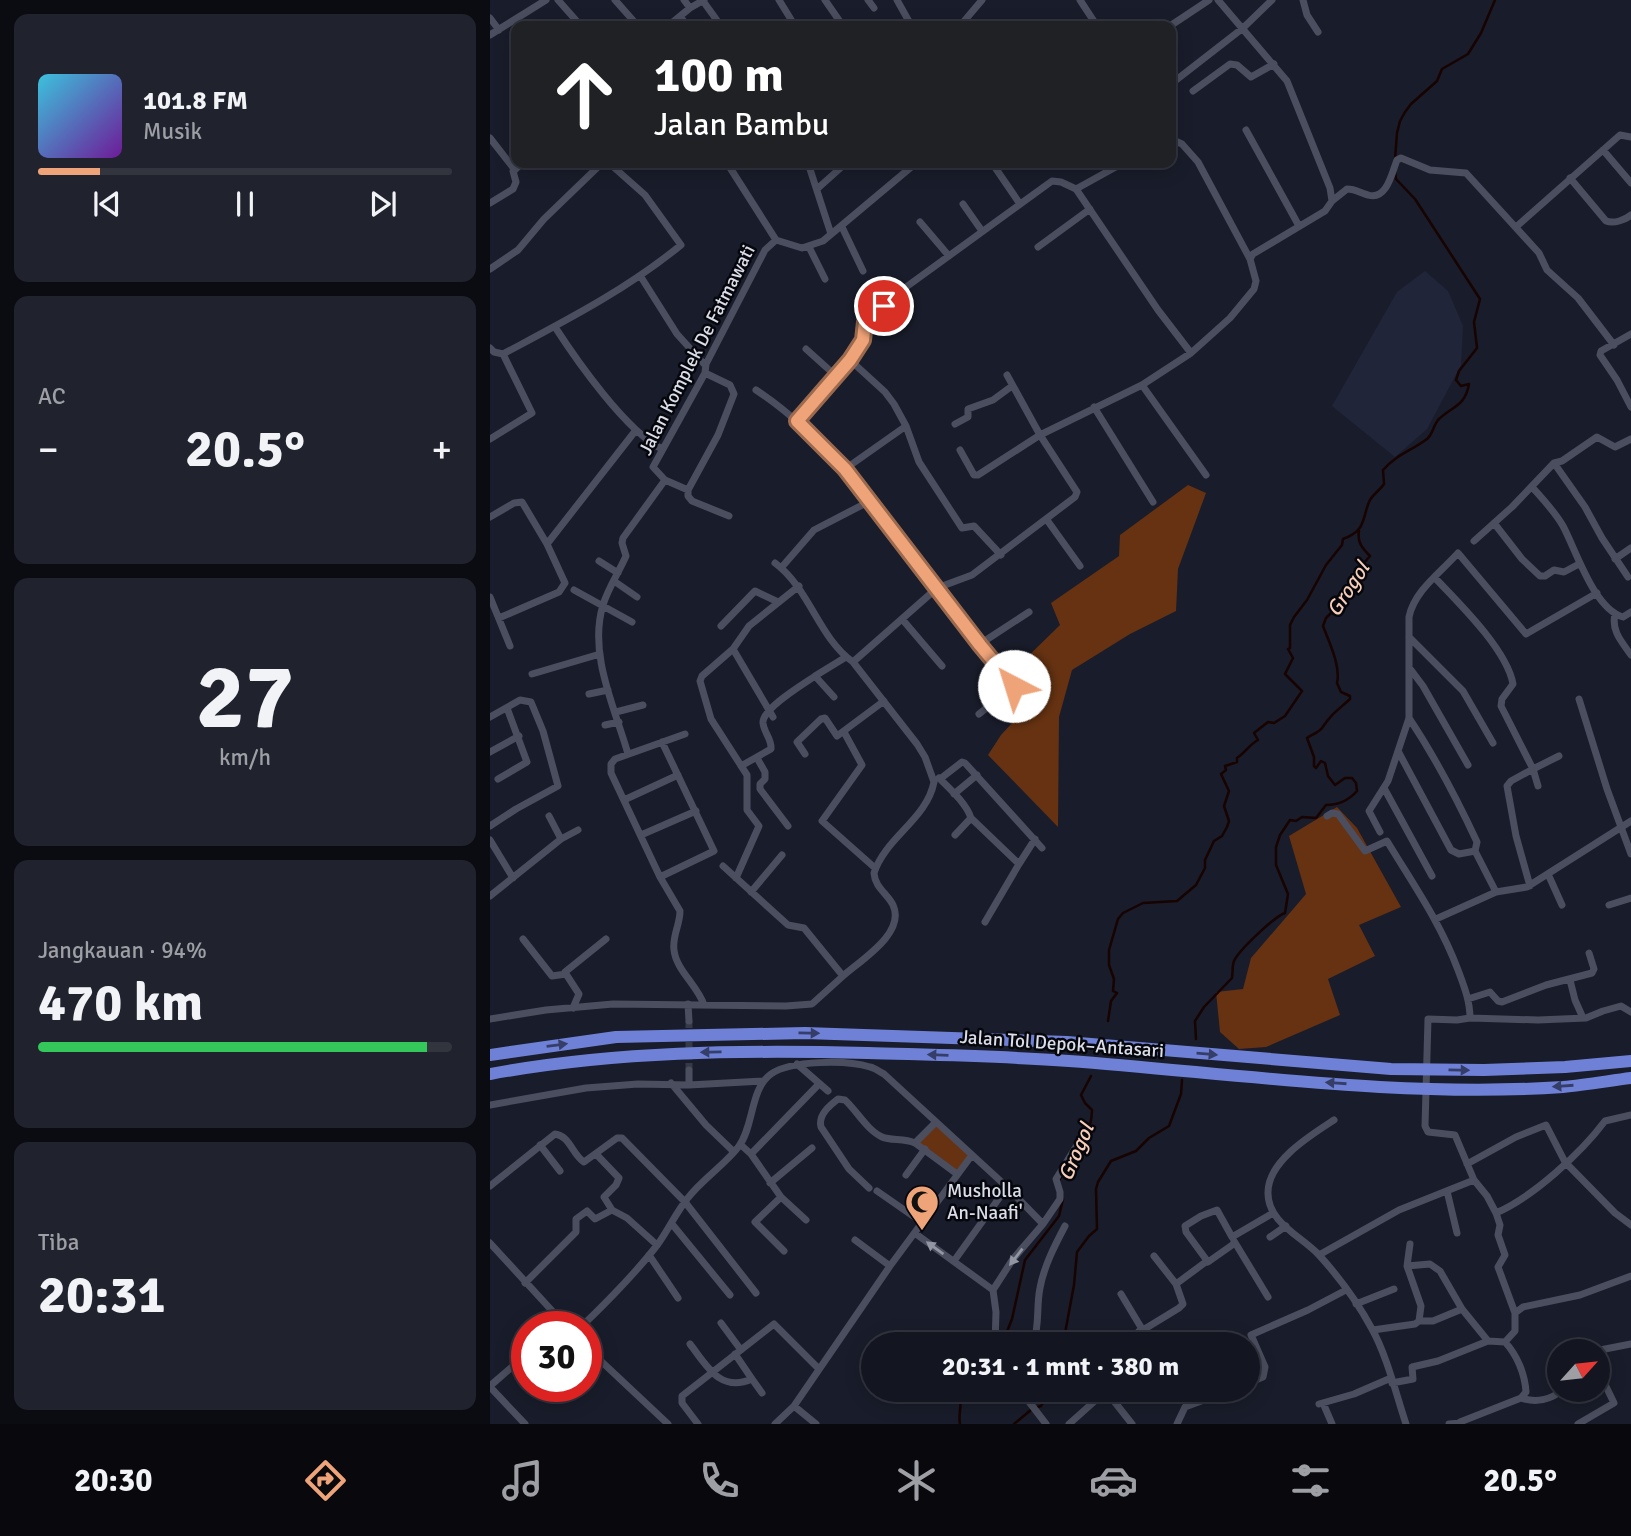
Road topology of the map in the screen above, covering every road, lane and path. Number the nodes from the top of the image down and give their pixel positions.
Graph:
1 (546, 0) edge
2 (558, 0) edge
3 (615, 0) edge
4 (684, 0) edge
5 (704, 0) edge
6 (779, 0) edge
7 (825, 0) edge
8 (868, 0) edge
9 (897, 0) edge
10 (982, 0) edge
11 (1080, 0) edge
12 (1209, 0) edge
13 (1218, 0) edge
14 (1272, 0) edge
15 (1303, 0) edge
16 (690, 8) junction
17 (874, 8) dead end
18 (680, 16) junction
19 (490, 18) edge
20 (513, 21) edge
21 (577, 21) edge
22 (634, 21) edge
23 (674, 21) edge
24 (684, 21) edge
25 (718, 21) edge
26 (792, 21) edge
27 (840, 21) edge
28 (909, 21) edge
29 (964, 21) edge
30 (1094, 21) edge
31 (511, 22) edge
32 (1176, 22) edge
33 (1243, 28) junction
34 (499, 30) junction
35 (1318, 32) dead end
36 (490, 35) edge
37 (1274, 64) junction
38 (1176, 80) edge
39 (1194, 91) dead end
40 (1246, 130) dead end
41 (1631, 137) edge
42 (490, 138) edge
43 (1176, 141) edge
44 (1603, 150) junction
45 (511, 165) edge
46 (517, 168) edge
47 (597, 168) edge
48 (615, 168) edge
49 (730, 168) edge
50 (810, 168) edge
51 (841, 168) edge
52 (910, 168) edge
53 (995, 168) edge
54 (1114, 168) edge
55 (515, 170) joint
56 (1570, 178) junction
57 (1631, 183) edge
58 (1076, 189) junction
59 (817, 190) junction
60 (1332, 201) junction
61 (490, 203) edge
62 (963, 204) dead end
63 (1020, 204) junction
64 (1090, 209) junction
65 (1631, 215) edge
66 (920, 222) dead end
67 (1299, 226) junction
68 (1516, 226) junction
69 (842, 227) junction
70 (982, 231) junction
71 (831, 234) junction
72 (776, 240) junction
73 (809, 247) junction
74 (1038, 247) dead end
75 (949, 256) junction
76 (1250, 259) junction
77 (490, 269) edge
78 (863, 271) dead end
79 (641, 277) junction
80 (825, 279) dead end
81 (555, 327) junction
82 (1631, 334) edge
83 (1614, 345) junction
84 (490, 348) edge
85 (806, 349) dead end
86 (1191, 353) junction
87 (502, 354) junction
88 (850, 360) junction
89 (705, 369) junction
90 (1007, 375) dead end
91 (836, 376) junction
92 (1142, 384) junction
93 (1012, 386) junction
94 (756, 390) dead end
95 (1094, 407) junction
96 (1631, 407) edge
97 (797, 421) junction
98 (955, 424) dead end
99 (906, 426) junction
100 (636, 430) junction
101 (1040, 435) junction
102 (490, 439) edge
103 (1631, 439) edge
104 (662, 449) junction
105 (960, 450) dead end
106 (1555, 463) junction
107 (845, 469) junction
108 (1206, 475) dead end
109 (664, 480) junction
110 (1532, 487) junction
111 (688, 490) junction
112 (870, 501) junction
113 (1153, 502) dead end
114 (729, 516) dead end
115 (490, 517) edge
116 (1047, 520) junction
117 (1494, 523) junction
118 (1474, 541) dead end
119 (547, 544) junction
120 (1631, 548) edge
121 (1001, 555) junction
122 (1615, 559) junction
123 (599, 561) dead end
124 (1579, 564) junction
125 (1080, 566) dead end
126 (618, 573) junction
127 (1628, 577) dead end
128 (1435, 578) junction
129 (614, 582) junction
130 (799, 586) junction
131 (937, 588) junction
132 (574, 590) dead end
133 (1597, 593) junction
134 (490, 597) edge
135 (637, 597) dead end
136 (778, 602) junction
137 (603, 604) junction
138 (1029, 612) dead end
139 (1631, 612) edge
140 (1615, 614) junction
141 (499, 618) junction
142 (902, 619) junction
143 (632, 622) dead end
144 (721, 626) dead end
145 (1409, 637) junction
146 (980, 645) junction
147 (510, 646) dead end
148 (733, 649) junction
149 (600, 654) junction
150 (1631, 655) edge
151 (850, 659) junction
152 (942, 666) dead end
153 (1411, 670) junction
154 (532, 674) dead end
155 (815, 676) junction
156 (1014, 686) junction
157 (608, 690) junction
158 (589, 694) dead end
159 (834, 697) dead end
160 (1579, 699) dead end
161 (1030, 700) dead end
162 (884, 701) junction
163 (643, 705) dead end
164 (508, 708) junction
165 (616, 712) junction
166 (771, 714) junction
167 (979, 714) dead end
168 (490, 717) edge
169 (1409, 718) junction
170 (619, 722) junction
171 (605, 725) dead end
172 (844, 732) junction
173 (685, 734) dead end
174 (519, 736) junction
175 (662, 742) junction
176 (1493, 743) dead end
177 (1398, 751) junction
178 (490, 752) edge
179 (628, 754) junction
180 (805, 754) dead end
181 (1559, 756) dead end
182 (757, 758) junction
183 (1468, 765) dead end
184 (741, 766) junction
185 (1533, 769) junction
186 (933, 773) junction
187 (678, 775) junction
188 (976, 775) junction
189 (498, 779) dead end
190 (940, 779) junction
191 (1538, 786) dead end
192 (1384, 788) junction
193 (954, 794) junction
194 (624, 800) junction
195 (696, 811) junction
196 (548, 816) dead end
197 (1327, 816) dead end
198 (971, 818) junction
199 (1631, 821) edge
200 (490, 826) edge
201 (788, 826) dead end
202 (1620, 827) junction
203 (578, 830) dead end
204 (1380, 832) dead end
205 (641, 835) junction
206 (955, 835) dead end
207 (561, 839) junction
208 (1035, 839) junction
209 (490, 840) edge
210 (1042, 848) dead end
211 (1475, 850) junction
212 (1631, 854) edge
213 (782, 855) dead end
214 (1019, 864) junction
215 (723, 866) dead end
216 (875, 868) junction
217 (1548, 874) junction
218 (1432, 876) dead end
219 (660, 877) junction
220 (513, 878) junction
221 (736, 878) junction
222 (1530, 886) junction
223 (751, 892) junction
224 (1496, 892) junction
225 (490, 896) edge
226 (1631, 898) edge
227 (1562, 905) dead end
228 (1609, 905) dead end
229 (1436, 919) junction
230 (985, 922) dead end
231 (523, 939) dead end
232 (606, 939) dead end
233 (1589, 953) dead end
234 (565, 972) junction
235 (843, 976) junction
236 (1570, 979) junction
237 (1468, 999) junction
238 (688, 1004) junction
239 (704, 1005) junction
240 (573, 1008) junction
241 (1631, 1012) edge
242 (1470, 1018) junction
243 (1583, 1018) junction
244 (490, 1019) edge
245 (689, 1021) tunnel mouth
246 (490, 1055) edge
247 (1631, 1060) edge
248 (797, 1064) junction
249 (689, 1070) tunnel mouth
250 (490, 1074) edge
251 (1631, 1078) edge
252 (763, 1081) junction
253 (671, 1083) junction
254 (819, 1084) junction
255 (689, 1085) junction
256 (828, 1091) dead end
257 (490, 1105) edge
258 (1631, 1115) edge
259 (1334, 1120) dead end
260 (936, 1122) junction
261 (1082, 1137) dead end
262 (915, 1143) junction
263 (540, 1145) junction
264 (741, 1145) junction
265 (812, 1148) dead end
266 (925, 1149) junction
267 (734, 1152) junction
268 (596, 1154) junction
269 (751, 1154) junction
270 (972, 1155) junction
271 (1565, 1162) junction
272 (1468, 1164) junction
273 (560, 1171) dead end
274 (957, 1174) junction
275 (906, 1175) dead end
276 (1474, 1180) junction
277 (770, 1183) junction
278 (490, 1186) edge
279 (1007, 1187) junction
280 (1447, 1191) junction
281 (781, 1198) junction
282 (685, 1202) junction
283 (612, 1210) junction
284 (1273, 1213) junction
285 (1496, 1213) junction
286 (806, 1220) dead end
287 (923, 1223) junction
288 (672, 1224) junction
289 (1043, 1224) junction
290 (1065, 1226) dead end
291 (1286, 1226) junction
292 (1631, 1226) edge
293 (1458, 1233) dead end
294 (916, 1234) junction
295 (1270, 1237) dead end
296 (855, 1240) dead end
297 (1234, 1240) junction
298 (490, 1243) edge
299 (1410, 1244) dead end
300 (657, 1245) junction
301 (784, 1251) dead end
302 (649, 1255) junction
303 (1319, 1255) junction
304 (1154, 1256) dead end
305 (954, 1261) junction
306 (1207, 1261) junction
307 (890, 1266) junction
308 (1407, 1266) junction
309 (1631, 1276) edge
310 (525, 1283) junction
311 (1176, 1284) junction
312 (1394, 1289) dead end
313 (993, 1290) junction
314 (1346, 1290) junction
315 (756, 1293) dead end
316 (1121, 1294) dead end
317 (730, 1295) dead end
318 (1268, 1297) dead end
319 (678, 1298) dead end
320 (1356, 1304) junction
321 (1462, 1309) junction
322 (550, 1311) edge
323 (598, 1311) edge
324 (1515, 1313) junction
325 (1419, 1321) junction
326 (721, 1323) dead end
327 (1140, 1330) junction
328 (1373, 1330) junction
329 (995, 1332) edge
330 (1036, 1332) edge
331 (1137, 1332) edge
332 (1258, 1332) edge
333 (1488, 1341) junction
334 (1505, 1342) junction
335 (690, 1344) dead end
336 (1631, 1344) edge
337 (1610, 1348) edge
338 (738, 1352) junction
339 (1260, 1356) edge
340 (602, 1362) edge
341 (511, 1368) edge
342 (818, 1368) junction
343 (712, 1372) junction
344 (1260, 1378) edge
345 (752, 1379) junction
346 (1391, 1381) junction
347 (490, 1386) edge
348 (762, 1394) dead end
349 (1610, 1395) edge
350 (1521, 1398) junction
351 (1547, 1398) edge
352 (1029, 1402) edge
353 (1093, 1402) edge
354 (1115, 1402) edge
355 (1199, 1402) edge
356 (794, 1406) junction
357 (1461, 1423) edge
358 (525, 1424) edge
359 (668, 1424) edge
360 (698, 1424) edge
361 (775, 1424) edge
362 (816, 1424) edge
363 (1046, 1424) edge
364 (1069, 1424) edge
365 (1132, 1424) edge
366 (1177, 1424) edge
367 (1332, 1424) edge
368 (1406, 1424) edge
369 (1449, 1424) edge
370 (1578, 1424) edge

1 - 20 street
2 - 21 street
3 - 22 street
4 - 16 street
5 - 16 street
5 - 25 street
6 - 26 street
7 - 27 street
8 - 17 street
9 - 28 street
10 - 29 street
11 - 30 street
12 - 32 street
13 - 33 street
14 - 33 street
15 - 35 street
16 - 18 street
18 - 23 street
18 - 24 street
19 - 34 street
31 - 34 street
33 - 37 street
33 - 38 street
34 - 36 street
37 - 39 street
37 - 60 street
40 - 67 street
41 - 44 street
42 - 45 street
43 - 76 street
44 - 56 street
44 - 57 street
46 - 55 street
47 - 77 street
48 - 79 street
49 - 72 street
50 - 59 street
51 - 59 street
52 - 69 street
53 - 63 street
54 - 58 street
55 - 61 street
56 - 65 street
56 - 68 street
58 - 63 street
58 - 64 street
59 - 71 street
60 - 67 street
60 - 68 street
62 - 70 street
63 - 70 street
64 - 74 street
64 - 86 street
66 - 75 street
67 - 76 street
68 - 83 street
69 - 71 street
69 - 78 street
70 - 75 street
71 - 73 street
72 - 73 street, Jalan Komplek De Fatmawati
72 - 89 street, Jalan Komplek De Fatmawati
73 - 80 street
75 - 88 street
76 - 86 street
79 - 81 street
79 - 89 street
81 - 87 street
81 - 100 street
82 - 83 street
83 - 96 street
84 - 87 street
85 - 91 street
86 - 92 street
87 - 102 street
88 - 91 street
88 - 99 street
89 - 104 street, Jalan Komplek De Fatmawati
89 - 111 street
90 - 93 street
91 - 97 street
92 - 95 street
92 - 108 street
93 - 98 street
93 - 101 street
94 - 97 street
95 - 101 street
95 - 113 street
97 - 107 street
99 - 107 street
99 - 121 street
100 - 104 street
100 - 119 street
101 - 105 street
101 - 116 street
103 - 106 street
104 - 109 street, Jalan Komplek De Fatmawati
106 - 110 street
106 - 122 street
107 - 112 street
109 - 111 street
109 - 126 street, Jalan Komplek De Fatmawati
110 - 117 street
110 - 124 street
111 - 114 street
112 - 130 street
112 - 131 street
115 - 119 street
116 - 121 street
116 - 125 street
117 - 118 street
117 - 124 street
119 - 141 street
120 - 122 street
121 - 131 street
122 - 127 street
123 - 126 street
124 - 133 street
126 - 129 street, Jalan Komplek De Fatmawati
128 - 133 street
128 - 145 street
128 - 185 street
129 - 135 street
129 - 137 street, Jalan Komplek De Fatmawati
130 - 136 street
130 - 151 street
131 - 142 street
131 - 146 street
132 - 137 street
133 - 140 street
134 - 141 street
136 - 144 street
136 - 148 street
137 - 143 street
137 - 149 street, Jalan Komplek De Fatmawati
138 - 146 street
139 - 140 street
140 - 150 street
141 - 147 street
142 - 151 street
142 - 152 street
145 - 153 street
145 - 176 street
146 - 156 street
148 - 166 street
148 - 184 street
149 - 154 street
149 - 157 street, Jalan Komplek De Fatmawati
151 - 155 street
151 - 162 street
153 - 169 street
153 - 183 street
155 - 159 street
155 - 166 street
156 - 161 street
156 - 167 street
157 - 158 street
157 - 165 street, Jalan Komplek De Fatmawati
160 - 202 street
162 - 172 street
162 - 186 street
163 - 165 street
164 - 168 street
164 - 174 street
164 - 200 street
165 - 170 street, Jalan Komplek De Fatmawati
166 - 182 street
169 - 177 street
169 - 211 street
170 - 171 street
170 - 179 street, Jalan Komplek De Fatmawati
172 - 180 street
172 - 216 street
173 - 175 street
174 - 178 street
174 - 189 street
175 - 179 street
175 - 187 street
177 - 192 street
177 - 211 street
179 - 194 street
181 - 185 street
182 - 184 street
182 - 201 street
184 - 221 street
185 - 191 street
185 - 222 street
186 - 190 street
186 - 216 street
187 - 194 street
187 - 195 street
188 - 190 street
188 - 193 street
188 - 208 street
190 - 193 street
192 - 204 street
192 - 218 street
193 - 198 street
194 - 205 street
195 - 205 street
195 - 219 street
196 - 207 street
197 - 229 street
198 - 206 street
198 - 214 street
199 - 202 street
202 - 212 street
202 - 217 street
203 - 207 street
205 - 219 street
207 - 220 street
208 - 210 street
208 - 214 street
209 - 220 street
211 - 224 street
213 - 223 street
214 - 230 street
215 - 221 street
216 - 235 street
217 - 222 street
217 - 227 street
219 - 239 street
220 - 225 street
221 - 223 street
222 - 224 street
223 - 235 street
224 - 229 street
226 - 228 street
229 - 237 street
231 - 234 street
232 - 234 street
233 - 236 street
234 - 240 street
235 - 239 street
236 - 237 street
236 - 243 street
237 - 242 street
238 - 239 street
238 - 240 street
238 - 245 street
240 - 244 street
241 - 243 street
242 - 243 street
242 - 272 street
246 -> 247 highway, Jalan Tol Depok–Antasari
248 - 252 street
248 - 254 street
248 - 260 street
249 - 255 street
251 -> 250 highway, Jalan Tol Depok–Antasari
252 - 255 street
252 - 264 street
253 - 255 street
253 - 257 street
253 - 267 street
254 - 256 street
254 - 269 street
258 - 271 street
259 - 284 street
260 - 262 street
260 - 270 street
261 - 289 street
262 - 266 street
262 - 287 street
263 - 268 street
263 - 273 street
263 - 278 street
264 - 267 street
264 - 269 street
265 - 277 street
266 - 274 street
266 - 275 street
267 - 282 street
268 - 282 street
268 - 283 street
269 - 277 street
270 - 274 street
270 - 279 street
271 - 272 street
271 - 285 street
271 - 292 street
272 - 276 street
274 - 287 street
276 - 280 street
276 - 285 street
277 - 281 street
279 - 289 street
279 - 305 street
280 - 293 street
280 - 303 street
281 - 286 street
281 - 301 street
282 - 288 street
282 - 315 street
283 - 300 street
283 - 310 street
284 - 291 street
284 - 297 street
285 - 324 street
287 - 294 street
288 - 300 street
288 - 317 street
289 -> 313 street
290 - 330 street
291 - 295 street
291 - 303 street
305 -> 294 street
294 - 307 street
296 - 307 street
297 - 306 street
297 - 306 street
297 - 318 street
298 - 310 street
299 - 308 street
300 - 302 street
302 - 319 street
302 - 323 street
303 - 314 street
304 - 311 street
305 - 313 street
306 - 311 street
307 - 342 street
308 - 321 street
308 - 325 street
309 - 324 street
310 - 322 street
311 - 327 street
312 - 320 street
313 - 329 street
314 - 320 street
314 - 332 street
316 - 327 street
320 - 328 street
321 - 325 street
321 - 333 street
324 - 334 street
325 - 328 street
326 - 338 street
327 - 331 street
328 - 346 street
333 - 334 street
333 - 346 street
334 - 350 street
335 - 343 street
336 - 337 street
338 - 342 street
338 - 343 street
338 - 345 street
339 - 344 street
340 - 359 street
341 - 347 street
342 - 356 street
343 - 345 street
343 - 360 street
345 - 348 street
346 - 367 street
346 - 368 street
347 - 358 street
349 - 370 street
350 - 351 street
350 - 357 street
352 - 363 street
353 - 364 street
354 - 365 street
355 - 366 street
356 - 361 street
356 - 362 street
357 - 369 street

